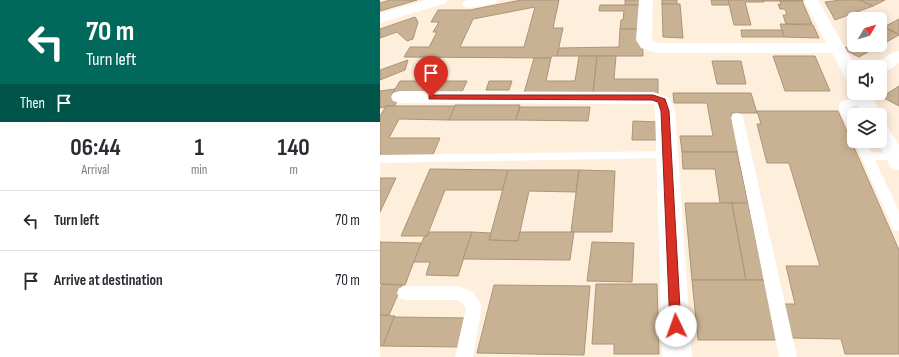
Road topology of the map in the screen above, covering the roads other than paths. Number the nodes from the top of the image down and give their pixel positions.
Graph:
1 (441, 0) edge
2 (491, 0) edge
3 (646, 0) edge
4 (811, 0) edge
5 (469, 4) dead end
6 (380, 18) edge
7 (836, 48) junction
8 (899, 56) edge
9 (887, 64) edge
10 (847, 67) edge
11 (400, 97) dead end
12 (866, 103) edge
13 (847, 113) edge
14 (737, 117) dead end
15 (887, 142) edge
16 (863, 148) edge
17 (666, 155) junction
18 (867, 156) junction
19 (380, 159) edge
20 (897, 160) edge
21 (899, 226) edge
22 (405, 293) dead end
23 (464, 357) edge
24 (677, 357) edge
25 (788, 357) edge

1 - 6 street
2 - 5 street
3 - 7 street
4 - 7 street
7 - 10 street
8 - 9 street
11 - 17 street
12 - 13 lane
14 - 25 lane
15 - 20 street
16 - 18 lane
17 - 19 lane
17 - 24 street
18 - 20 lane
18 - 21 lane
22 - 23 lane

